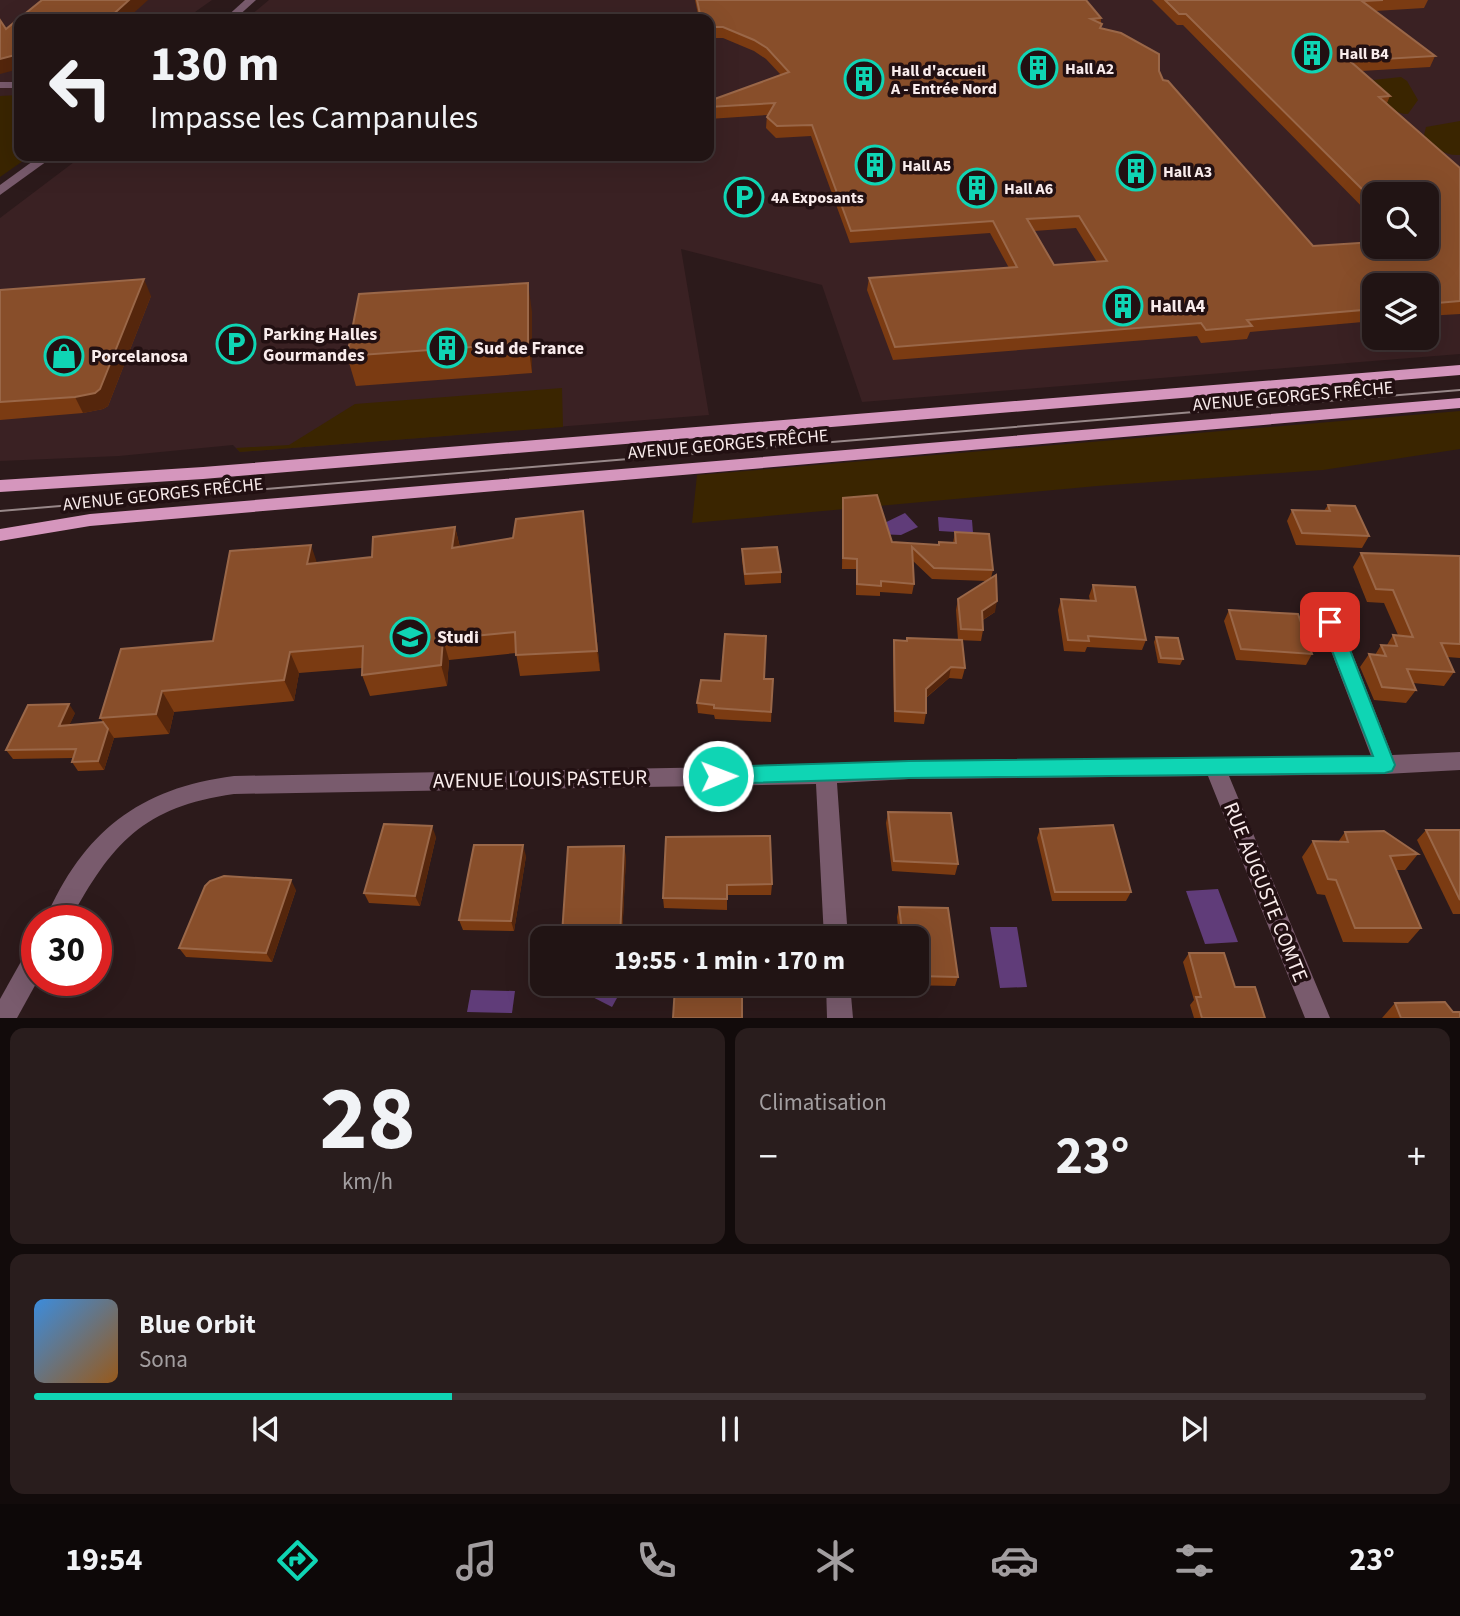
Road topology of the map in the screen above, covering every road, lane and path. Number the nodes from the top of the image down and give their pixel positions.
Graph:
1 (251, 0) edge
2 (235, 14) edge
3 (41, 161) edge
4 (0, 191) edge
5 (1460, 370) edge
6 (1460, 403) edge
7 (0, 486) edge
8 (0, 535) edge
9 (1330, 622) dead end
10 (1460, 761) edge
11 (1385, 765) junction
12 (1215, 767) junction
13 (826, 774) junction
14 (66, 905) edge
15 (835, 926) edge
16 (21, 984) edge
17 (839, 996) edge
18 (2, 1017) edge
19 (840, 1017) edge
20 (1318, 1017) edge

1 - 2 street
3 - 4 street
5 - 7 main road, AVENUE GEORGES FRÊCHE
6 - 8 main road, AVENUE GEORGES FRÊCHE
9 - 11 street
10 - 11 street, AVENUE LOUIS PASTEUR
11 - 12 street, AVENUE LOUIS PASTEUR
12 - 13 street, AVENUE LOUIS PASTEUR
12 - 20 street, RUE AUGUSTE COMTE
13 - 14 street, AVENUE LOUIS PASTEUR
13 - 15 street
16 - 18 street
17 - 19 street

